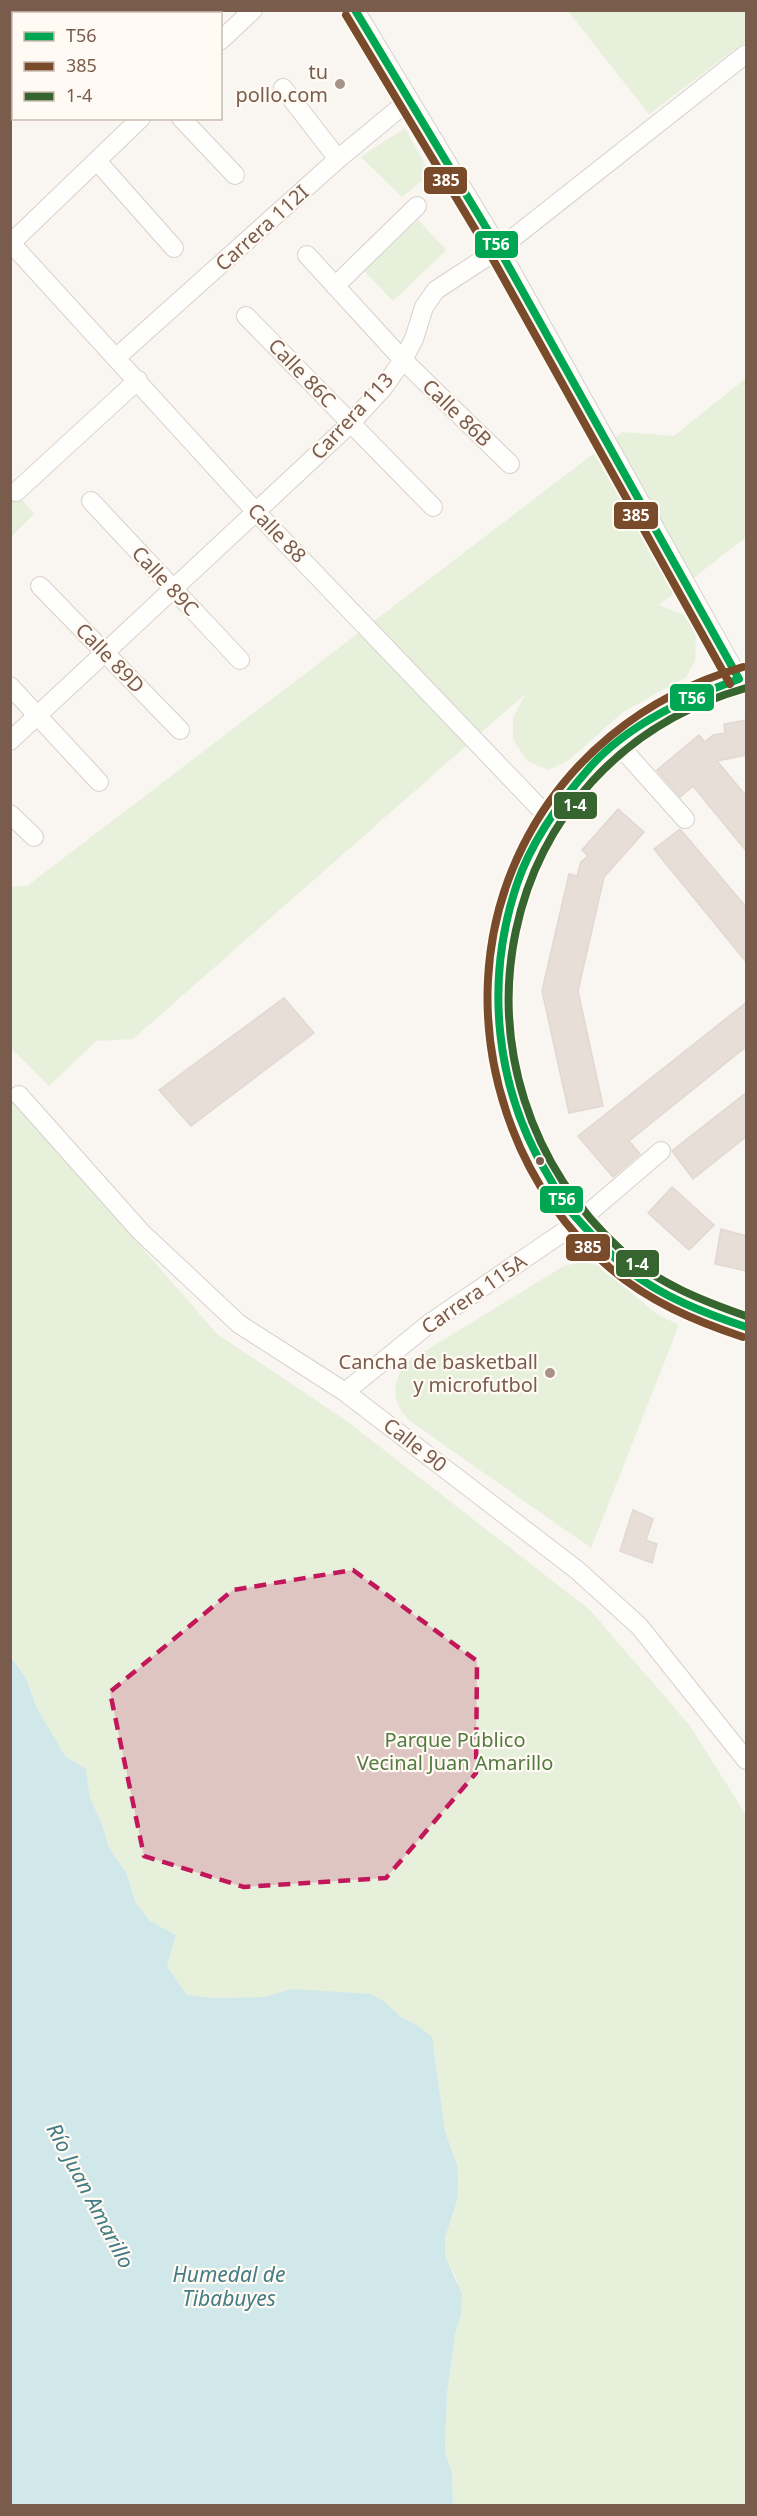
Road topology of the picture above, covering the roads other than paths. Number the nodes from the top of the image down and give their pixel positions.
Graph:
1 (253, 10) edge
2 (355, 10) edge
3 (222, 39) edge
4 (747, 54) edge
5 (283, 88) dead end
6 (408, 101) junction
7 (183, 120) edge
8 (132, 122) edge
9 (338, 159) junction
10 (97, 161) junction
11 (235, 176) dead end
12 (417, 206) dead end
13 (11, 243) edge
14 (174, 248) dead end
15 (499, 249) junction
16 (307, 255) dead end
17 (335, 286) junction
18 (246, 316) dead end
19 (117, 357) junction
20 (403, 360) junction
21 (138, 380) junction
22 (351, 423) junction
23 (510, 464) dead end
24 (16, 492) dead end
25 (91, 501) dead end
26 (433, 507) dead end
27 (257, 513) junction
28 (40, 586) dead end
29 (174, 590) junction
30 (106, 653) junction
31 (240, 660) dead end
32 (743, 678) edge
33 (10, 686) edge
34 (38, 716) junction
35 (180, 730) dead end
36 (10, 741) edge
37 (617, 743) junction
38 (99, 782) dead end
39 (10, 814) edge
40 (550, 819) junction
41 (685, 819) dead end
42 (34, 837) dead end
43 (19, 1095) dead end
44 (661, 1151) dead end
45 (578, 1222) junction
46 (747, 1327) edge
47 (345, 1392) junction
48 (747, 1760) edge

1 - 3 street
2 - 6 street
4 - 15 street, Carrera 113
5 - 9 street
6 - 9 street, Carrera 112I
6 - 15 street
7 - 11 street
8 - 10 street
9 - 19 street, Carrera 112I
10 - 13 street
10 - 14 street
12 - 17 street
13 - 19 street, Calle 88
15 - 20 street, Carrera 113
15 - 32 street
16 - 17 street, Calle 86B
17 - 20 street, Calle 86B
18 - 22 street, Calle 86C
19 - 21 street, Calle 88
20 - 22 street, Carrera 113
20 - 23 street, Calle 86B
21 - 24 street
21 - 27 street, Calle 88
22 - 26 street, Calle 86C
22 - 27 street, Carrera 113
25 - 29 street, Calle 89C
27 - 29 street, Carrera 113
27 - 40 street, Calle 88
28 - 30 street, Calle 89D
29 - 30 street, Carrera 113
29 - 31 street, Calle 89C
30 - 34 street, Carrera 113
30 - 35 street, Calle 89D
32 - 37 street
33 - 34 street
34 - 36 street, Carrera 113
34 - 38 street
37 - 40 street
37 - 41 street
39 - 42 street
40 - 45 street
43 - 47 street, Calle 90
44 - 45 street, Carrera 115A
45 - 46 street
45 - 47 street, Carrera 115A
47 - 48 street, Calle 90

